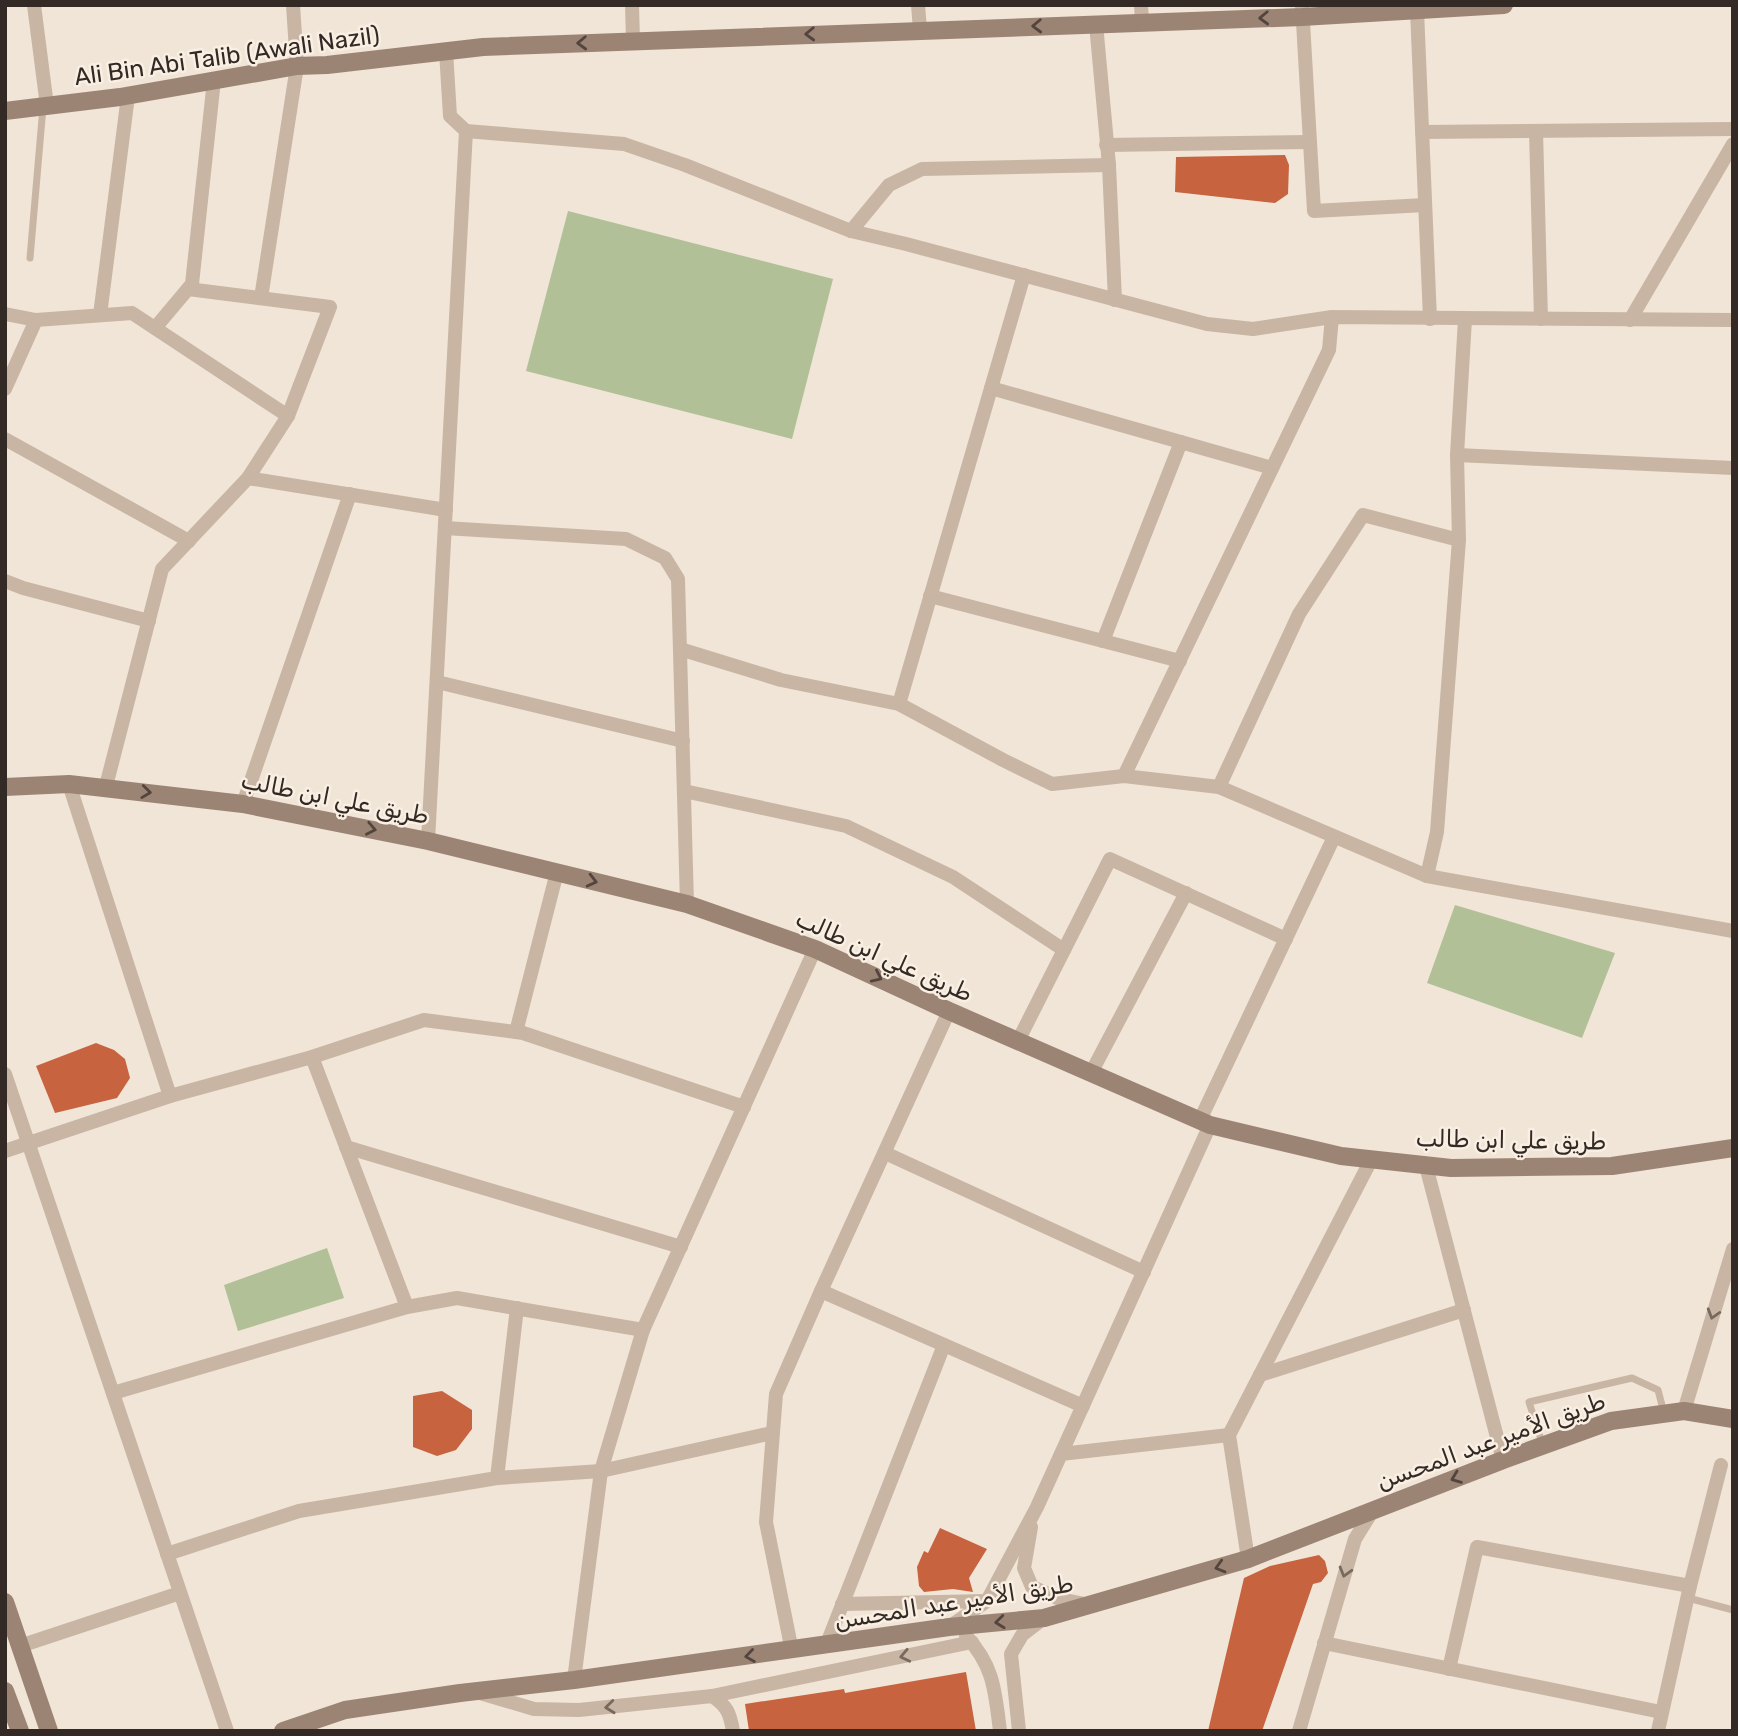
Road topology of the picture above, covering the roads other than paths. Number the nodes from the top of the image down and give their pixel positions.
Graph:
1 (34, 5) edge
2 (293, 5) edge
3 (632, 5) edge
4 (918, 5) edge
5 (1504, 5) edge
6 (1417, 10) junction
7 (1302, 11) edge
8 (1142, 14) edge
9 (1096, 24) junction
10 (919, 30) junction
11 (632, 41) junction
12 (446, 51) junction
13 (297, 66) junction
14 (214, 80) junction
15 (128, 96) junction
16 (45, 106) junction
17 (5, 111) edge
18 (1733, 129) edge
19 (466, 131) junction
20 (1536, 131) junction
21 (1422, 132) junction
22 (1310, 142) junction
23 (1733, 144) edge
24 (1106, 145) junction
25 (1109, 165) junction
26 (1425, 205) junction
27 (851, 231) junction
28 (30, 258) dead end
29 (1024, 275) junction
30 (188, 289) junction
31 (261, 298) junction
32 (1115, 300) junction
33 (5, 314) edge
34 (100, 315) junction
35 (1332, 317) junction
36 (1430, 319) junction
37 (1465, 319) junction
38 (36, 320) junction
39 (1541, 320) junction
40 (1630, 320) junction
41 (1733, 320) edge
42 (155, 328) junction
43 (991, 388) junction
44 (5, 389) edge
45 (288, 416) junction
46 (5, 439) edge
47 (1181, 442) junction
48 (1457, 455) junction
49 (1272, 468) junction
50 (1733, 468) edge
51 (248, 478) junction
52 (350, 494) junction
53 (446, 510) junction
54 (445, 528) junction
55 (1459, 540) junction
56 (189, 541) junction
57 (5, 580) edge
58 (930, 596) junction
59 (149, 621) junction
60 (1103, 641) junction
61 (680, 649) junction
62 (1180, 661) junction
63 (437, 682) junction
64 (899, 704) junction
65 (682, 741) junction
66 (1124, 776) junction
67 (69, 784) junction
68 (106, 786) junction
69 (5, 787) edge
70 (1219, 787) junction
71 (684, 791) junction
72 (243, 804) junction
73 (1334, 837) junction
74 (428, 841) junction
75 (557, 872) junction
76 (1427, 876) junction
77 (1186, 893) junction
78 (687, 904) junction
79 (1733, 931) edge
80 (1286, 939) junction
81 (815, 949) junction
82 (1064, 950) junction
83 (950, 1011) junction
84 (516, 1032) junction
85 (1018, 1041) junction
86 (312, 1057) junction
87 (1091, 1073) junction
88 (5, 1074) edge
89 (170, 1096) junction
90 (744, 1107) junction
91 (1205, 1122) junction
92 (29, 1143) junction
93 (346, 1147) junction
94 (1733, 1147) edge
95 (5, 1151) edge
96 (885, 1153) junction
97 (1371, 1160) junction
98 (1426, 1166) junction
99 (681, 1247) junction
100 (1733, 1249) edge
101 (1144, 1272) junction
102 (821, 1291) junction
103 (407, 1307) junction
104 (517, 1308) junction
105 (1464, 1310) junction
106 (643, 1330) junction
107 (943, 1345) junction
108 (1260, 1375) junction
109 (113, 1393) junction
110 (1083, 1406) junction
111 (1684, 1411) junction
112 (1664, 1413) junction
113 (1733, 1419) edge
114 (772, 1433) junction
115 (1229, 1435) junction
116 (1543, 1446) junction
117 (1061, 1454) junction
118 (1503, 1460) junction
119 (1721, 1465) dead end
120 (601, 1471) junction
121 (496, 1478) junction
122 (1037, 1507) junction
123 (1373, 1510) junction
124 (167, 1554) junction
125 (1248, 1559) junction
126 (1689, 1592) junction
127 (180, 1593) junction
128 (987, 1601) junction
129 (5, 1602) edge
130 (842, 1604) junction
131 (1091, 1605) junction
132 (1733, 1610) edge
133 (1044, 1618) junction
134 (953, 1627) junction
135 (972, 1643) junction
136 (1324, 1643) junction
137 (20, 1646) junction
138 (826, 1646) junction
139 (792, 1651) junction
140 (1450, 1668) junction
141 (574, 1680) junction
142 (5, 1691) edge
143 (474, 1692) junction
144 (712, 1696) junction
145 (1661, 1712) junction
146 (20, 1731) edge
147 (49, 1731) edge
148 (227, 1731) edge
149 (283, 1731) edge
150 (733, 1731) edge
151 (1000, 1731) edge
152 (1019, 1731) edge
153 (1299, 1731) edge
154 (1658, 1731) edge

1 - 16 street
2 - 13 street
3 - 11 street
4 - 10 street
5 - 6 main road, Ali Bin Abi Talib (Awali Nazil)
6 - 7 main road, Ali Bin Abi Talib (Awali Nazil)
6 - 21 street
7 -> 8 main road, Ali Bin Abi Talib (Awali Nazil)
7 - 22 street
8 - 9 main road, Ali Bin Abi Talib (Awali Nazil)
9 -> 10 main road, Ali Bin Abi Talib (Awali Nazil)
9 - 24 street
10 -> 11 main road, Ali Bin Abi Talib (Awali Nazil)
11 -> 12 main road, Ali Bin Abi Talib (Awali Nazil)
12 - 13 main road, Ali Bin Abi Talib (Awali Nazil)
12 - 19 street
13 - 14 main road, Ali Bin Abi Talib (Awali Nazil)
13 - 31 street
14 - 15 main road, Ali Bin Abi Talib (Awali Nazil)
14 - 30 street
15 - 16 main road, Ali Bin Abi Talib (Awali Nazil)
15 - 34 street
16 - 17 main road, Ali Bin Abi Talib (Awali Nazil)
16 - 28 lane
18 - 20 street
19 - 27 street
19 - 53 street
20 - 21 street
20 - 39 street
21 - 26 street
22 - 24 street
22 - 26 street
23 - 40 street
24 - 25 street
25 - 27 street
25 - 32 street
26 - 36 street
27 - 29 street
29 - 32 street
29 - 43 street
30 - 31 street
30 - 42 street
31 - 45 street
32 - 35 street
33 - 38 street
34 - 38 street
34 - 42 street
35 - 36 street
35 - 49 street
36 - 37 street
37 - 39 street
37 - 48 street
38 - 44 street
39 - 40 street
40 - 41 street
42 - 45 street
43 - 47 street
43 - 58 street
45 - 51 street
46 - 56 street
47 - 49 street
47 - 60 street
48 - 50 street
48 - 55 street
49 - 62 street
51 - 52 street
51 - 56 street
52 - 53 street
52 - 72 street
53 - 54 street
54 - 61 street
54 - 63 street
55 - 70 street
55 - 76 street
56 - 59 street
57 - 59 street
58 - 60 street
58 - 64 street
59 - 68 street
60 - 62 street
61 - 64 street
61 - 65 street
62 - 66 street
63 - 65 street
63 - 74 street
64 - 66 street
65 - 71 street
66 - 70 street
67 - 68 main road, طريق علي ابن طالب
67 - 69 main road, طريق علي ابن طالب
67 - 89 street
68 -> 72 main road, طريق علي ابن طالب
70 - 73 street
71 - 78 street
71 - 82 street
72 -> 74 main road, طريق علي ابن طالب
73 - 76 street
73 - 80 street
74 - 75 main road, طريق علي ابن طالب
75 -> 78 main road, طريق علي ابن طالب
75 - 84 street
76 - 79 street
77 - 80 street
77 - 82 street
77 - 87 street
78 - 81 main road, طريق علي ابن طالب
80 - 91 street
81 -> 83 main road, طريق علي ابن طالب
81 - 90 street
82 - 85 street
83 - 85 main road, طريق علي ابن طالب
83 - 96 street
84 - 86 street
84 - 90 street
85 - 87 main road, طريق علي ابن طالب
86 - 89 street
86 - 93 street
87 - 91 main road, طريق علي ابن طالب
88 - 92 street
89 - 92 street
90 - 99 street
91 - 97 main road, طريق علي ابن طالب
91 - 101 street
92 - 95 street
92 - 109 street
93 - 99 street
93 - 103 street
94 - 98 main road, طريق علي ابن طالب
96 - 101 street
96 - 102 street
97 - 98 main road, طريق علي ابن طالب
97 - 108 street
98 - 105 street
99 - 106 street
100 -> 111 street
101 - 110 street
102 - 107 street
102 - 114 street
103 - 104 street
103 - 109 street
104 - 106 street
104 - 121 street
105 - 108 street
105 - 118 street
106 - 120 street
107 - 110 street
107 - 130 street
108 - 115 street
109 - 124 street
110 - 117 street
111 - 112 main road, طريق الأمير عبد المحسن
111 - 113 main road, طريق الأمير عبد المحسن
112 - 116 main road, طريق الأمير عبد المحسن
112 - 116 lane
114 - 120 street
114 - 139 street
115 - 117 street
115 - 125 street
116 - 118 main road, طريق الأمير عبد المحسن
117 - 122 street
118 -> 123 main road, طريق الأمير عبد المحسن
119 - 126 street
120 - 121 street
120 - 141 street
121 - 124 street
122 - 128 street
122 - 131 street
123 - 125 main road, طريق الأمير عبد المحسن
123 -> 136 street
124 - 127 street
125 -> 131 main road, طريق الأمير عبد المحسن
126 - 132 lane
126 - 140 street
126 - 145 street
127 - 137 street
127 - 148 street
128 - 130 street
128 - 134 street
129 - 137 main road
130 - 138 street
131 - 133 main road, طريق الأمير عبد المحسن
133 -> 134 main road, طريق الأمير عبد المحسن
133 - 152 street
134 - 135 street
134 - 138 main road, طريق الأمير عبد المحسن
135 -> 144 street
135 - 151 street
136 - 140 street
136 - 153 street
137 - 147 main road
138 - 139 main road, طريق الأمير عبد المحسن
139 -> 141 main road, طريق الأمير عبد المحسن
140 - 145 street
141 - 143 main road, طريق الأمير عبد المحسن
142 - 146 main road
144 -> 143 street
143 - 149 main road, طريق الأمير عبد المحسن
144 - 150 street
145 - 154 street

